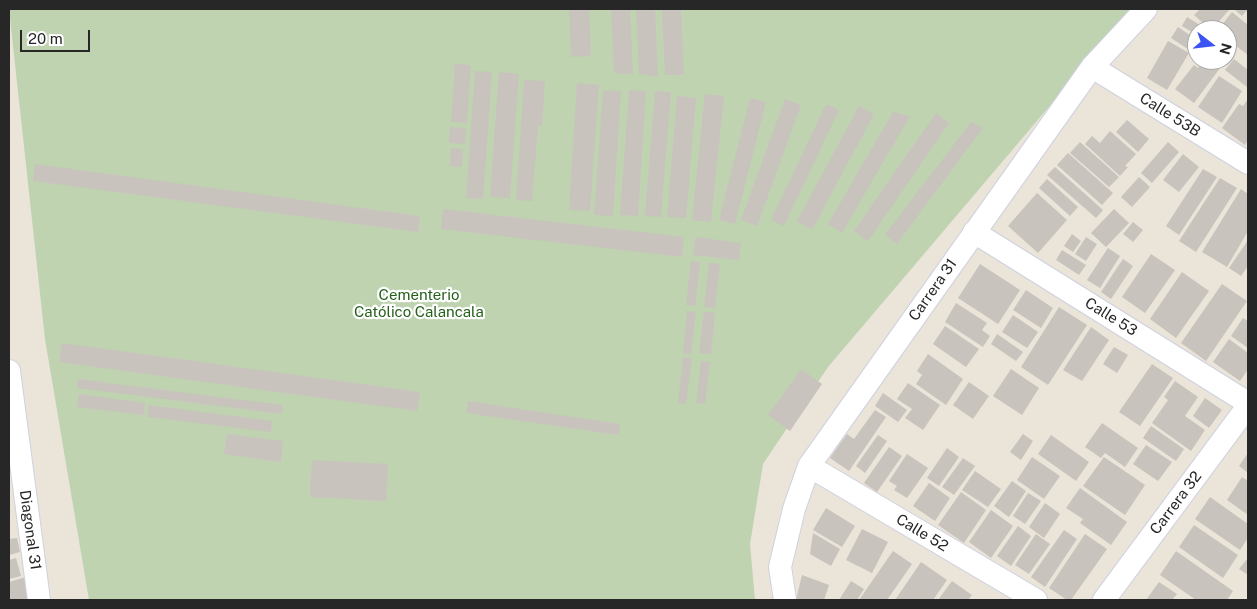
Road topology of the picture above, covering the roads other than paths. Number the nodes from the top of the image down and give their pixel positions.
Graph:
1 (1146, 9) edge
2 (1092, 67) junction
3 (1248, 163) edge
4 (974, 232) junction
5 (9, 383) edge
6 (1248, 405) edge
7 (809, 466) junction
8 (39, 600) edge
9 (784, 600) edge
10 (1036, 600) edge
11 (1104, 600) edge

1 - 2 street, Carrera 31
2 - 3 street, Calle 53B
2 - 4 street, Carrera 31
4 - 6 street, Calle 53
4 - 7 street, Carrera 31
5 - 8 street, Diagonal 31
6 - 11 street, Carrera 32
7 - 9 street, Carrera 31
7 - 10 street, Calle 52

